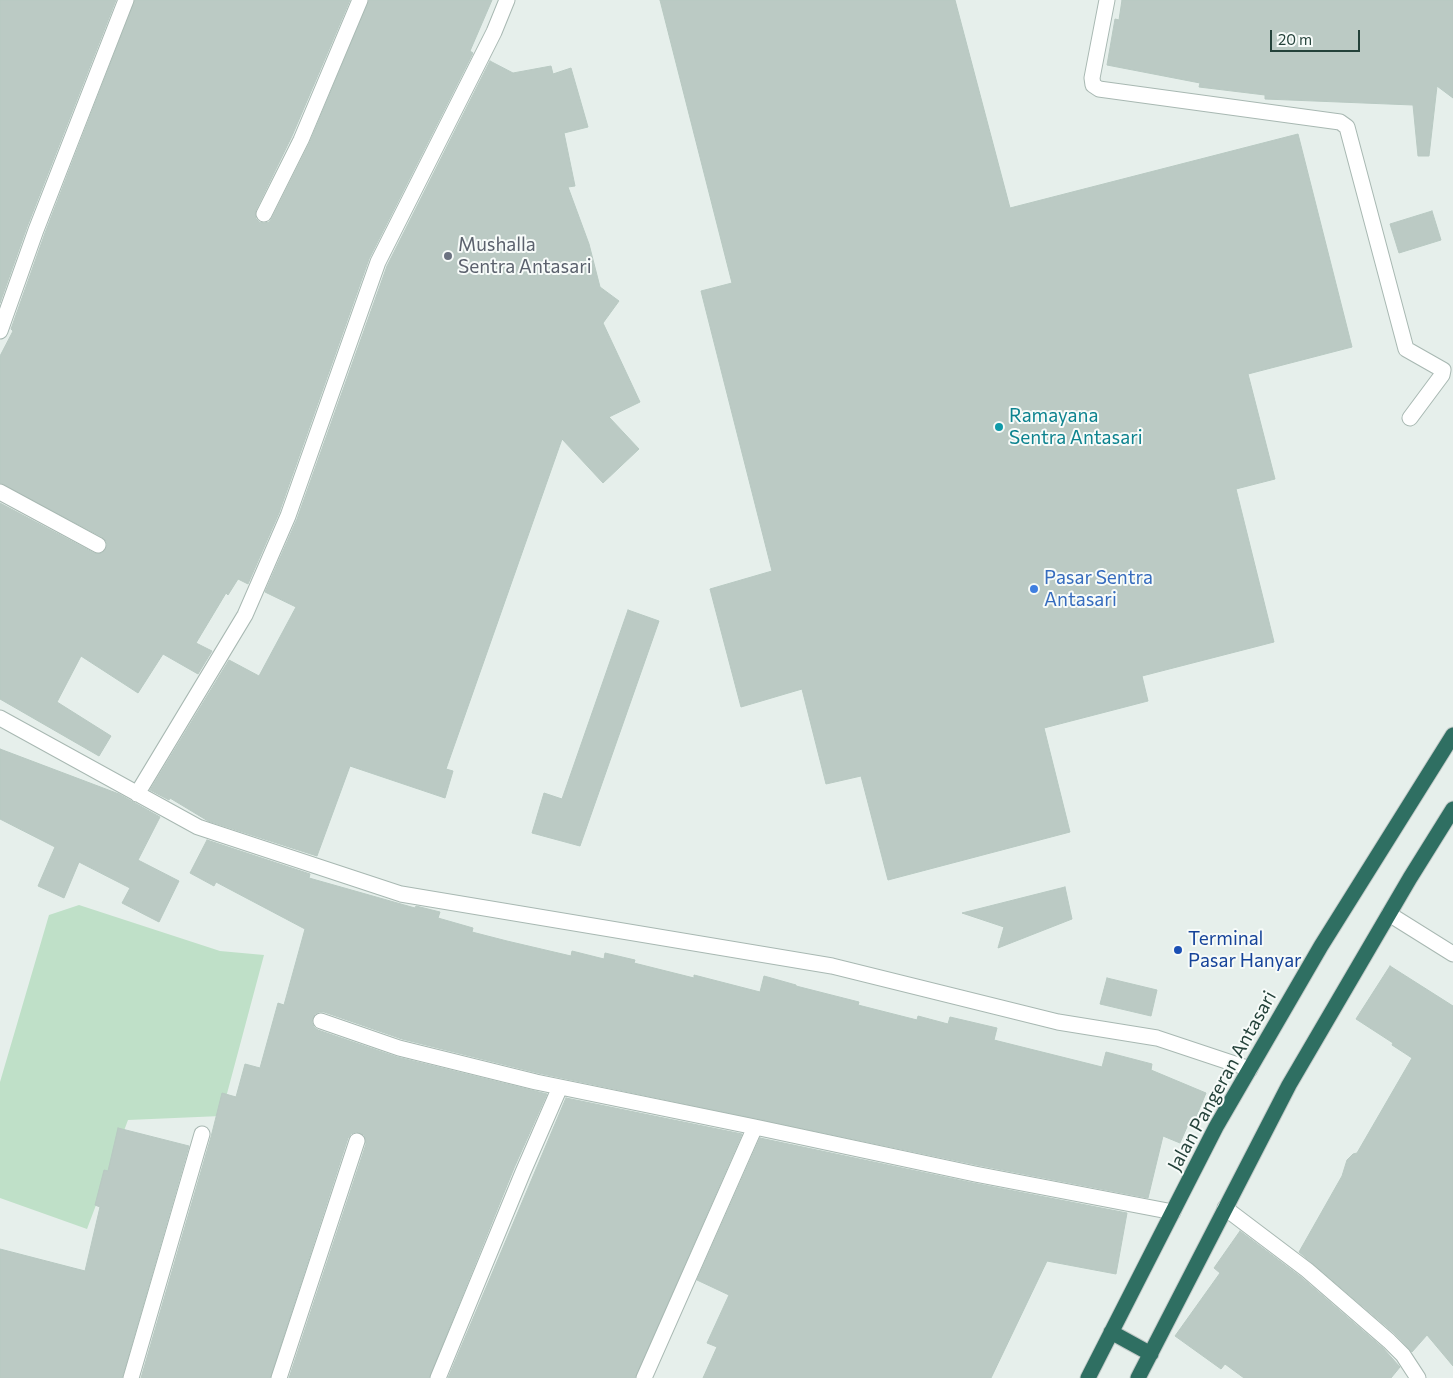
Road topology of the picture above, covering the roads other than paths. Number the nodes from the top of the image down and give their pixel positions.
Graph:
1 (126, 0) edge
2 (360, 0) edge
3 (507, 0) edge
4 (1107, 0) edge
5 (264, 214) dead end
6 (0, 331) edge
7 (1410, 418) dead end
8 (0, 492) edge
9 (98, 545) dead end
10 (0, 718) edge
11 (1453, 735) edge
12 (137, 794) junction
13 (1453, 809) edge
14 (1389, 914) junction
15 (1453, 954) edge
16 (321, 1022) dead end
17 (1250, 1069) junction
18 (560, 1087) junction
19 (755, 1127) junction
20 (202, 1134) dead end
21 (357, 1141) dead end
22 (1226, 1208) junction
23 (1173, 1212) junction
24 (1111, 1332) junction
25 (1151, 1354) junction
26 (131, 1378) edge
27 (279, 1378) edge
28 (438, 1378) edge
29 (644, 1378) edge
30 (1088, 1378) edge
31 (1138, 1378) edge
32 (1418, 1378) edge

1 - 6 street
2 - 5 street
3 - 12 street
4 - 7 street
8 - 9 street
10 - 12 street
11 - 17 highway, Jalan Pangeran Antasari
12 - 17 street
13 - 14 highway
14 - 15 street
14 - 22 highway
16 - 18 street
17 - 23 highway, Jalan Pangeran Antasari
18 - 19 street
18 - 28 street
19 - 23 street
19 - 29 street
20 - 26 street
21 - 27 street
22 - 25 highway
22 - 32 street
23 - 24 highway, Jalan Pangeran Antasari
24 - 25 highway
24 - 30 highway, Jalan Pangeran Antasari
25 - 31 highway

